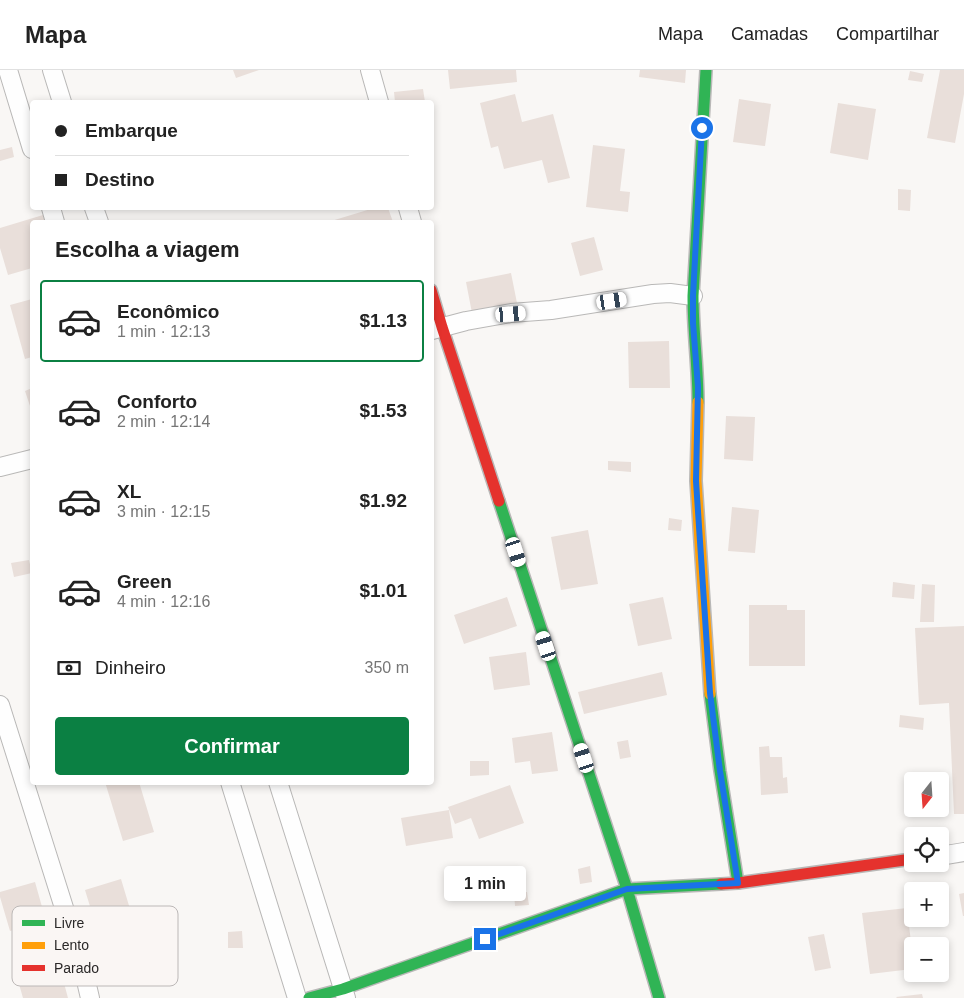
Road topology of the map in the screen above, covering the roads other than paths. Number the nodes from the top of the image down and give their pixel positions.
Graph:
1 (8, 70) edge
2 (52, 70) edge
3 (370, 70) edge
4 (706, 70) edge
5 (61, 100) edge
6 (378, 100) edge
7 (30, 142) edge
8 (693, 296) junction
9 (434, 313) edge
10 (436, 328) edge
11 (30, 460) edge
12 (0, 467) edge
13 (0, 705) edge
14 (231, 785) edge
15 (279, 785) edge
16 (964, 852) edge
17 (949, 854) edge
18 (904, 860) edge
19 (738, 883) junction
20 (627, 889) junction
21 (63, 906) edge
22 (345, 993) edge
23 (297, 998) edge
24 (309, 998) edge
25 (659, 998) edge

1 - 7 street
2 - 5 street
3 - 6 street
4 - 8 street
8 - 10 street
8 - 19 street
9 - 10 street
10 - 20 street
11 - 12 street
13 - 21 street
14 - 23 street
15 - 22 street
16 - 17 street
18 - 19 street
19 - 20 street
20 - 22 street
20 - 25 street
22 - 24 street

